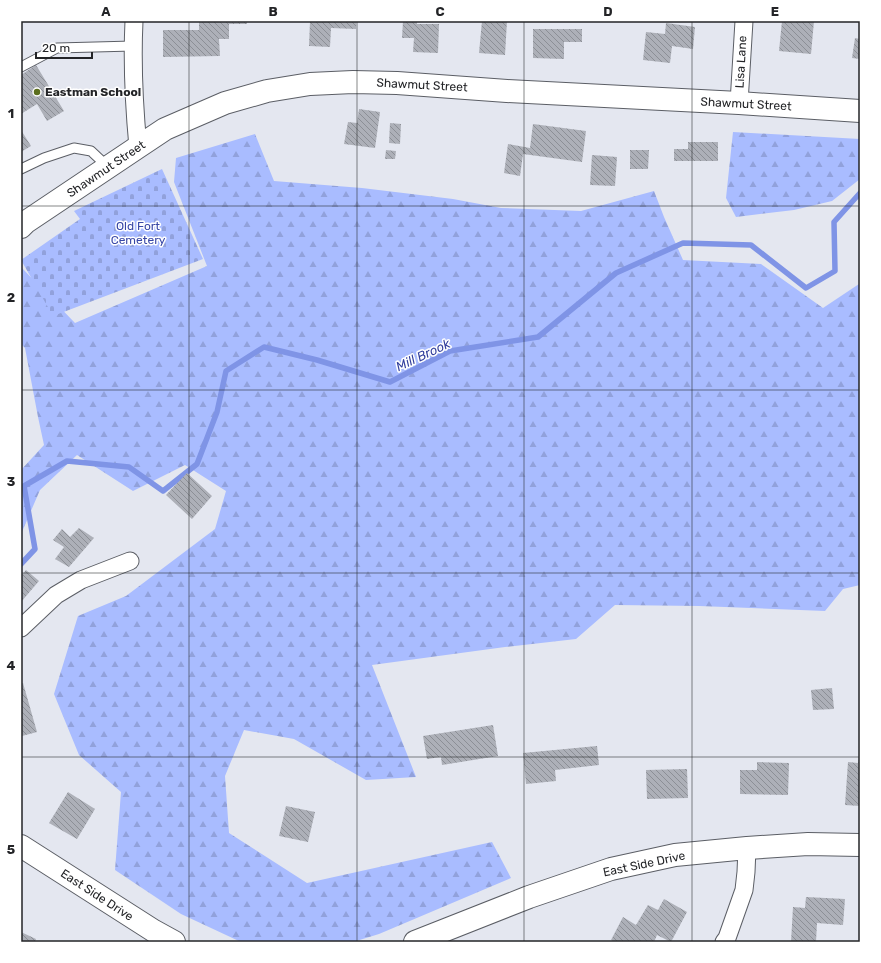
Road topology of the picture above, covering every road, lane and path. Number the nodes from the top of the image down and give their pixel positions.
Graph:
1 (134, 21) edge
2 (744, 21) edge
3 (133, 46) junction
4 (21, 67) edge
5 (739, 103) junction
6 (860, 111) edge
7 (138, 147) junction
8 (108, 167) junction
9 (21, 169) edge
10 (21, 227) edge
11 (130, 560) dead end
12 (21, 628) edge
13 (21, 846) edge
14 (860, 846) edge
15 (747, 848) junction
16 (174, 942) edge
17 (415, 942) edge
18 (724, 942) edge

1 - 3 street
2 - 5 street, Lisa Lane
3 - 4 lane
3 - 7 street
5 - 6 street, Shawmut Street
5 - 7 street, Shawmut Street
7 - 8 street, Shawmut Street
8 - 9 lane
8 - 10 street, Shawmut Street
11 - 12 street
13 - 16 street, East Side Drive
14 - 15 street, East Side Drive
15 - 17 street, East Side Drive
15 - 18 street

